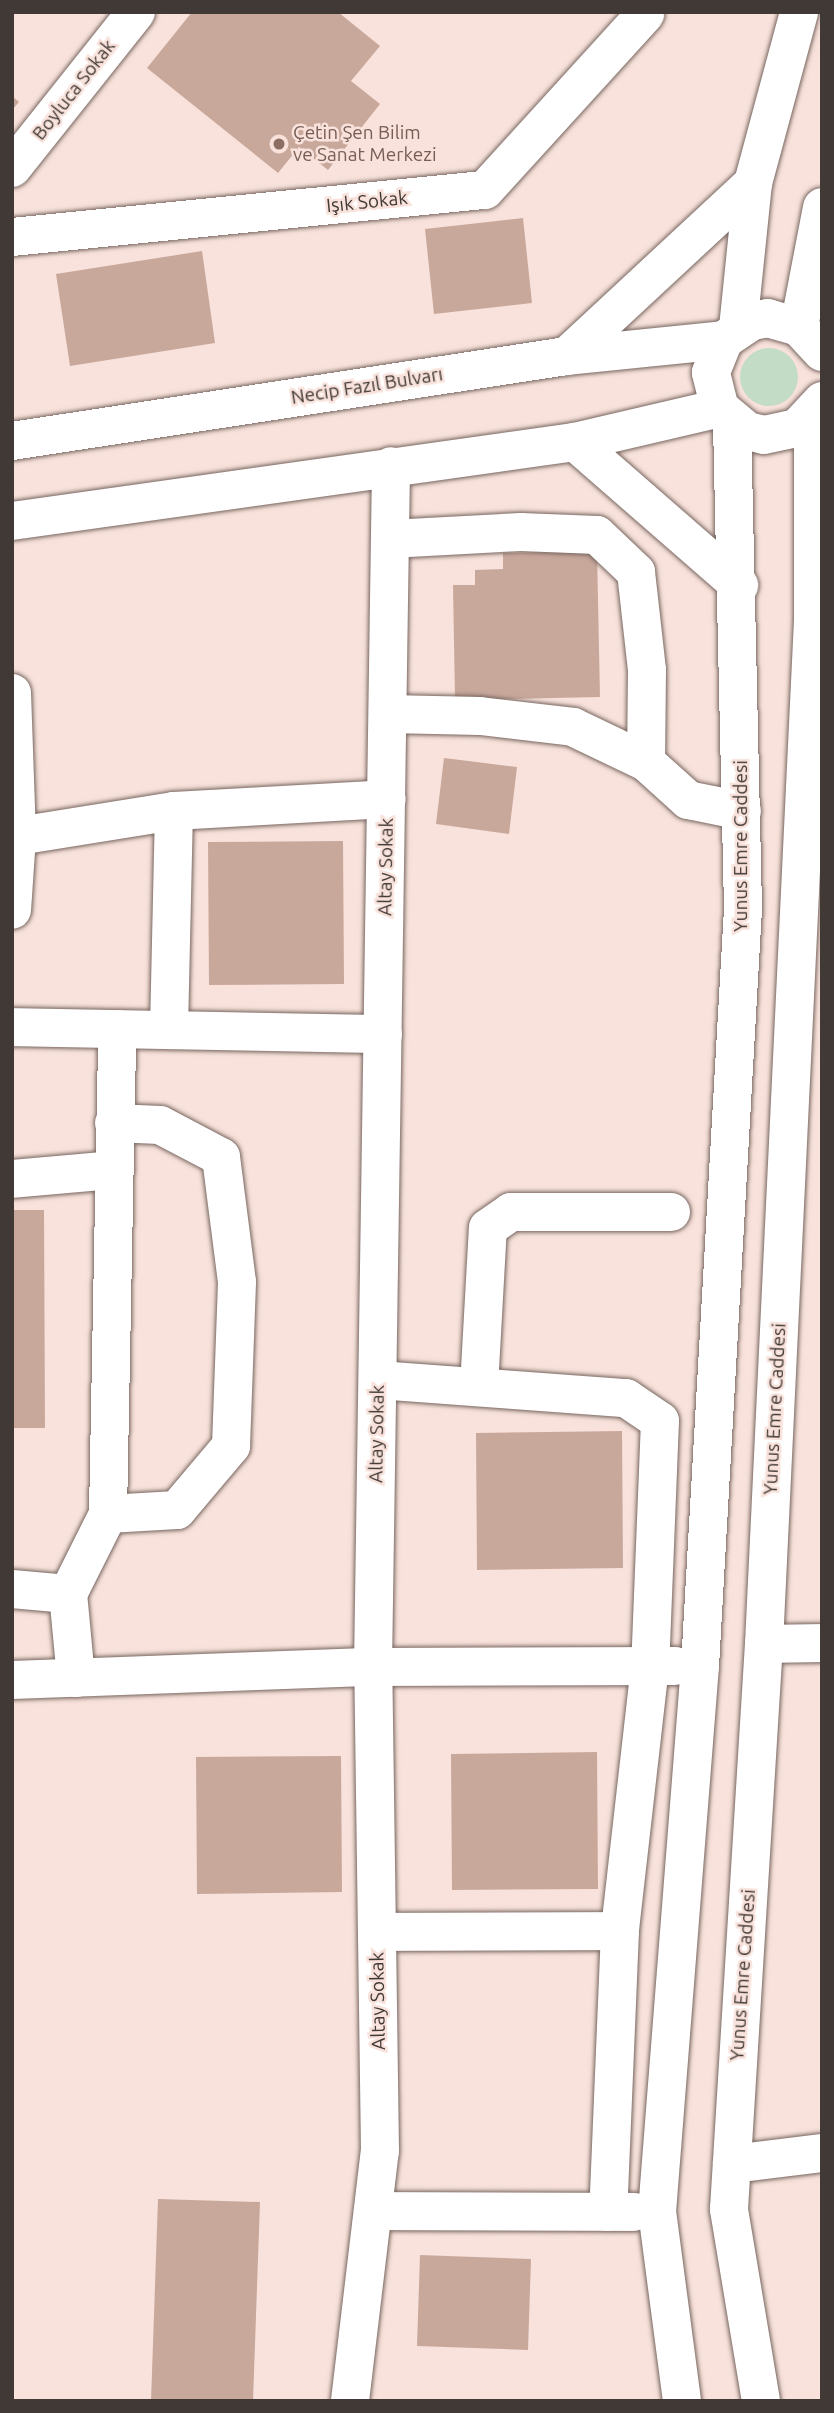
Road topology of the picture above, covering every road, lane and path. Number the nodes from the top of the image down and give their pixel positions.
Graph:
1 (136, 12) edge
2 (799, 12) edge
3 (645, 14) dead end
4 (12, 168) edge
5 (753, 183) junction
6 (822, 207) edge
7 (12, 237) edge
8 (731, 334) junction
9 (814, 338) edge
10 (568, 356) junction
11 (819, 405) edge
12 (726, 415) junction
13 (12, 441) edge
14 (575, 442) junction
15 (391, 466) junction
16 (12, 521) edge
17 (390, 540) junction
18 (739, 585) junction
19 (817, 612) edge
20 (12, 693) edge
21 (388, 714) junction
22 (646, 762) junction
23 (387, 799) junction
24 (174, 811) junction
25 (742, 811) junction
26 (15, 837) edge
27 (12, 910) edge
28 (810, 931) edge
29 (12, 1027) edge
30 (117, 1029) junction
31 (169, 1030) junction
32 (383, 1034) junction
33 (114, 1123) junction
34 (113, 1170) junction
35 (12, 1179) edge
36 (671, 1212) dead end
37 (378, 1380) junction
38 (480, 1387) junction
39 (108, 1514) junction
40 (12, 1589) edge
41 (68, 1594) junction
42 (822, 1643) edge
43 (764, 1644) junction
44 (650, 1666) junction
45 (700, 1666) junction
46 (373, 1667) junction
47 (76, 1678) junction
48 (12, 1680) edge
49 (620, 1931) junction
50 (377, 1932) junction
51 (822, 2153) edge
52 (732, 2164) junction
53 (373, 2211) junction
54 (608, 2212) junction
55 (657, 2212) junction
56 (350, 2401) edge
57 (682, 2401) edge
58 (761, 2401) edge

1 - 4 street, Boyluca Sokak
2 - 5 street
3 - 7 street, Işık Sokak
5 - 8 street
5 - 10 street
6 - 9 street
8 - 9 street, Necip Fazıl Bulvarı
8 - 10 street, Necip Fazıl Bulvarı
8 - 12 street, Yunus Emre Caddesi
10 - 13 street, Necip Fazıl Bulvarı
11 - 12 street
11 - 19 street, Yunus Emre Caddesi
12 - 14 street
12 - 18 street, Yunus Emre Caddesi
14 - 15 street
14 - 18 street
15 - 16 street
15 - 17 street, Altay Sokak
17 - 21 street, Altay Sokak
17 - 22 street
18 - 25 street, Yunus Emre Caddesi
19 - 28 street, Yunus Emre Caddesi
20 - 26 street
21 - 22 street
21 - 23 street, Altay Sokak
22 - 25 street
23 - 24 street
23 - 32 street, Altay Sokak
24 - 26 street
24 - 31 street
25 - 45 street, Yunus Emre Caddesi
26 - 27 street
28 - 43 street, Yunus Emre Caddesi
29 - 30 street
30 - 31 street
30 - 33 street
31 - 32 street
32 - 37 street, Altay Sokak
33 - 34 street
33 - 39 street
34 - 35 street
34 - 39 street
36 - 38 street
37 - 38 street
37 - 46 street, Altay Sokak
38 - 44 street
39 - 41 street
40 - 41 street
41 - 47 street
42 - 43 street
43 - 52 street, Yunus Emre Caddesi
44 - 45 street
44 - 46 street
44 - 49 street
45 - 55 street, Yunus Emre Caddesi
46 - 47 street
46 - 50 street, Altay Sokak
47 - 48 street
49 - 50 street
49 - 54 street
50 - 53 street, Altay Sokak
51 - 52 street
52 - 58 street, Yunus Emre Caddesi
53 - 54 street
53 - 56 street, Altay Sokak
54 - 55 street
55 - 57 street, Yunus Emre Caddesi

